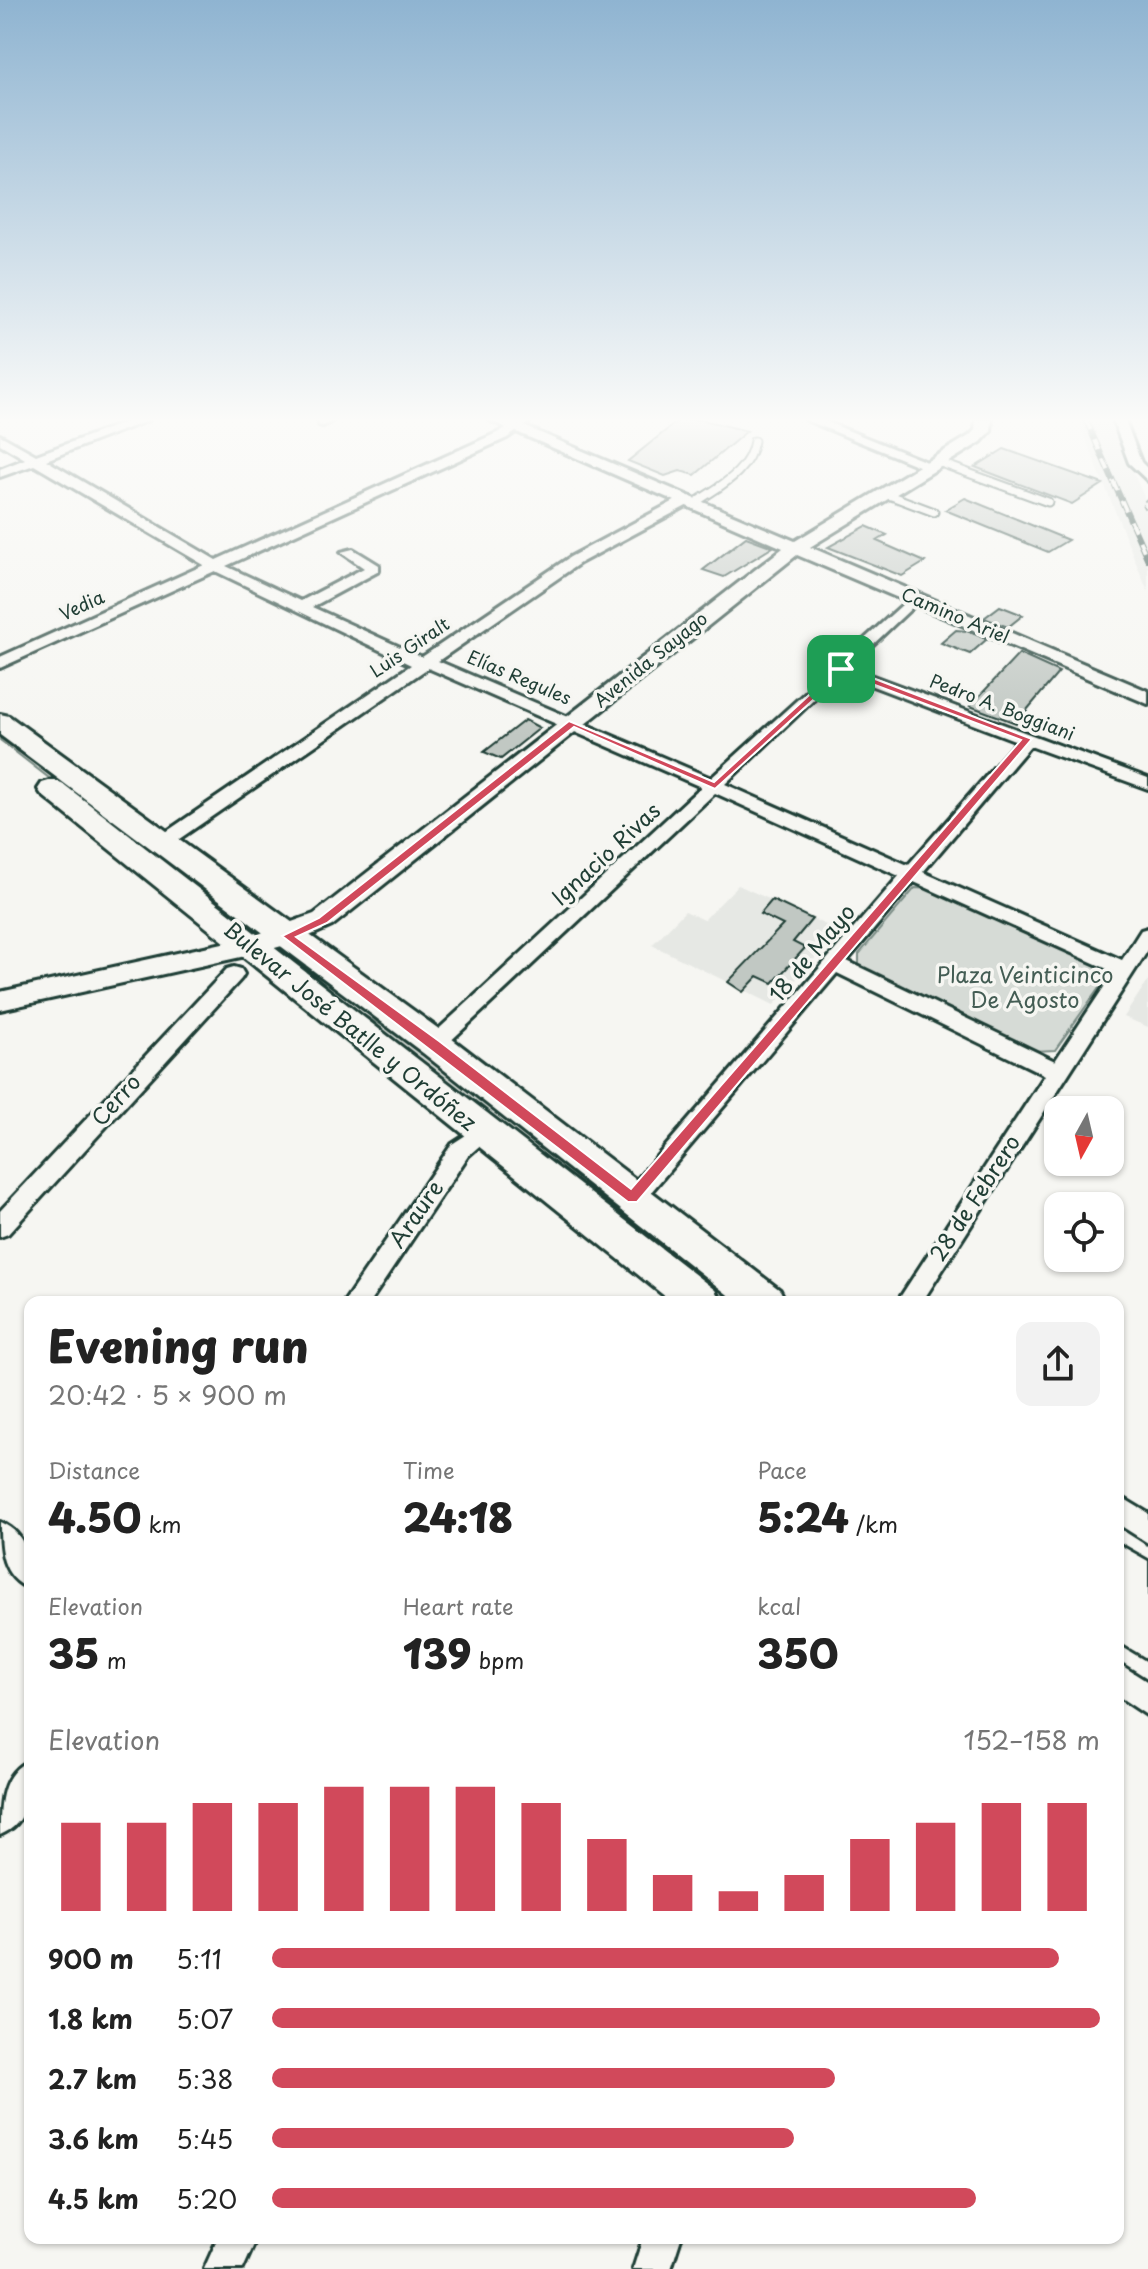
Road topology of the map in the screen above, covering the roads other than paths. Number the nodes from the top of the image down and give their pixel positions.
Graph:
1 (148, 526) edge
2 (302, 526) edge
3 (643, 526) edge
4 (747, 526) edge
5 (832, 526) edge
6 (796, 547) junction
7 (348, 552) dead end
8 (216, 566) junction
9 (913, 599) junction
10 (301, 607) junction
11 (0, 663) edge
12 (424, 663) junction
13 (841, 669) junction
14 (1148, 698) edge
15 (0, 722) edge
16 (573, 723) junction
17 (1027, 739) junction
18 (0, 748) edge
19 (1148, 784) edge
20 (715, 786) junction
21 (163, 842) junction
22 (911, 873) junction
23 (1148, 935) edge
24 (287, 936) junction
25 (242, 960) junction
26 (834, 963) junction
27 (1125, 969) junction
28 (0, 1001) edge
29 (435, 1044) junction
30 (1056, 1071) junction
31 (483, 1133) junction
32 (632, 1198) junction
33 (0, 1227) edge
34 (360, 1296) edge
35 (691, 1296) edge
36 (758, 1296) edge
37 (913, 1296) edge
38 (1124, 1512) edge
39 (1148, 1530) edge
40 (0, 1536) edge
41 (24, 1567) edge
42 (1124, 1572) edge
43 (1148, 1590) edge
44 (1124, 1617) edge
45 (1148, 1635) edge
46 (1124, 1683) edge
47 (1148, 1701) edge
48 (24, 1784) edge
49 (0, 1819) edge
50 (235, 2244) edge
51 (660, 2244) edge
52 (223, 2269) edge
53 (652, 2269) edge

1 - 8 street, Elías Regules
2 - 8 street, Vedia
3 - 12 street, Luis Giralt
4 - 6 street, Camino Ariel
5 - 6 street, Avenida Sayago
6 - 9 street, Camino Ariel
6 - 16 street, Avenida Sayago
7 - 10 street
8 - 10 street, Elías Regules
8 - 11 street, Vedia
9 - 13 street, Ignacio Rivas
9 - 14 street, Camino Ariel
10 - 12 street, Elías Regules
12 - 16 street, Elías Regules
12 - 21 street, Luis Giralt
13 - 17 street, Pedro A. Boggiani
13 - 20 street, Ignacio Rivas
15 - 21 main road, Bulevar José Batlle y Ordóñez
16 - 20 street, Elías Regules
16 - 24 street, Avenida Sayago
17 - 19 street, Pedro A. Boggiani
17 - 22 street, 18 de Mayo
18 - 25 main road, Bulevar José Batlle y Ordóñez
20 - 22 street, Elías Regules
20 - 29 street, Ignacio Rivas
21 - 24 main road, Bulevar José Batlle y Ordóñez
22 - 26 street, 18 de Mayo
22 - 27 street, Elías Regules
23 - 27 street, 28 de Febrero
24 - 25 street, Avenida Sayago
24 - 29 main road, Bulevar José Batlle y Ordóñez
25 - 28 street, Avenida Sayago
25 - 31 main road, Bulevar José Batlle y Ordóñez
25 - 33 street, Cerro
26 - 30 street
26 - 32 street, 18 de Mayo
27 - 30 street, 28 de Febrero
29 - 32 main road, Bulevar José Batlle y Ordóñez
30 - 37 street, 28 de Febrero
31 - 34 street, Araure
31 - 35 main road, Bulevar José Batlle y Ordóñez
32 - 36 main road, Bulevar José Batlle y Ordóñez
38 - 39 street
40 - 41 street
42 - 43 main road
44 - 45 main road
46 - 47 street
48 - 49 street
50 - 52 street
51 - 53 street

